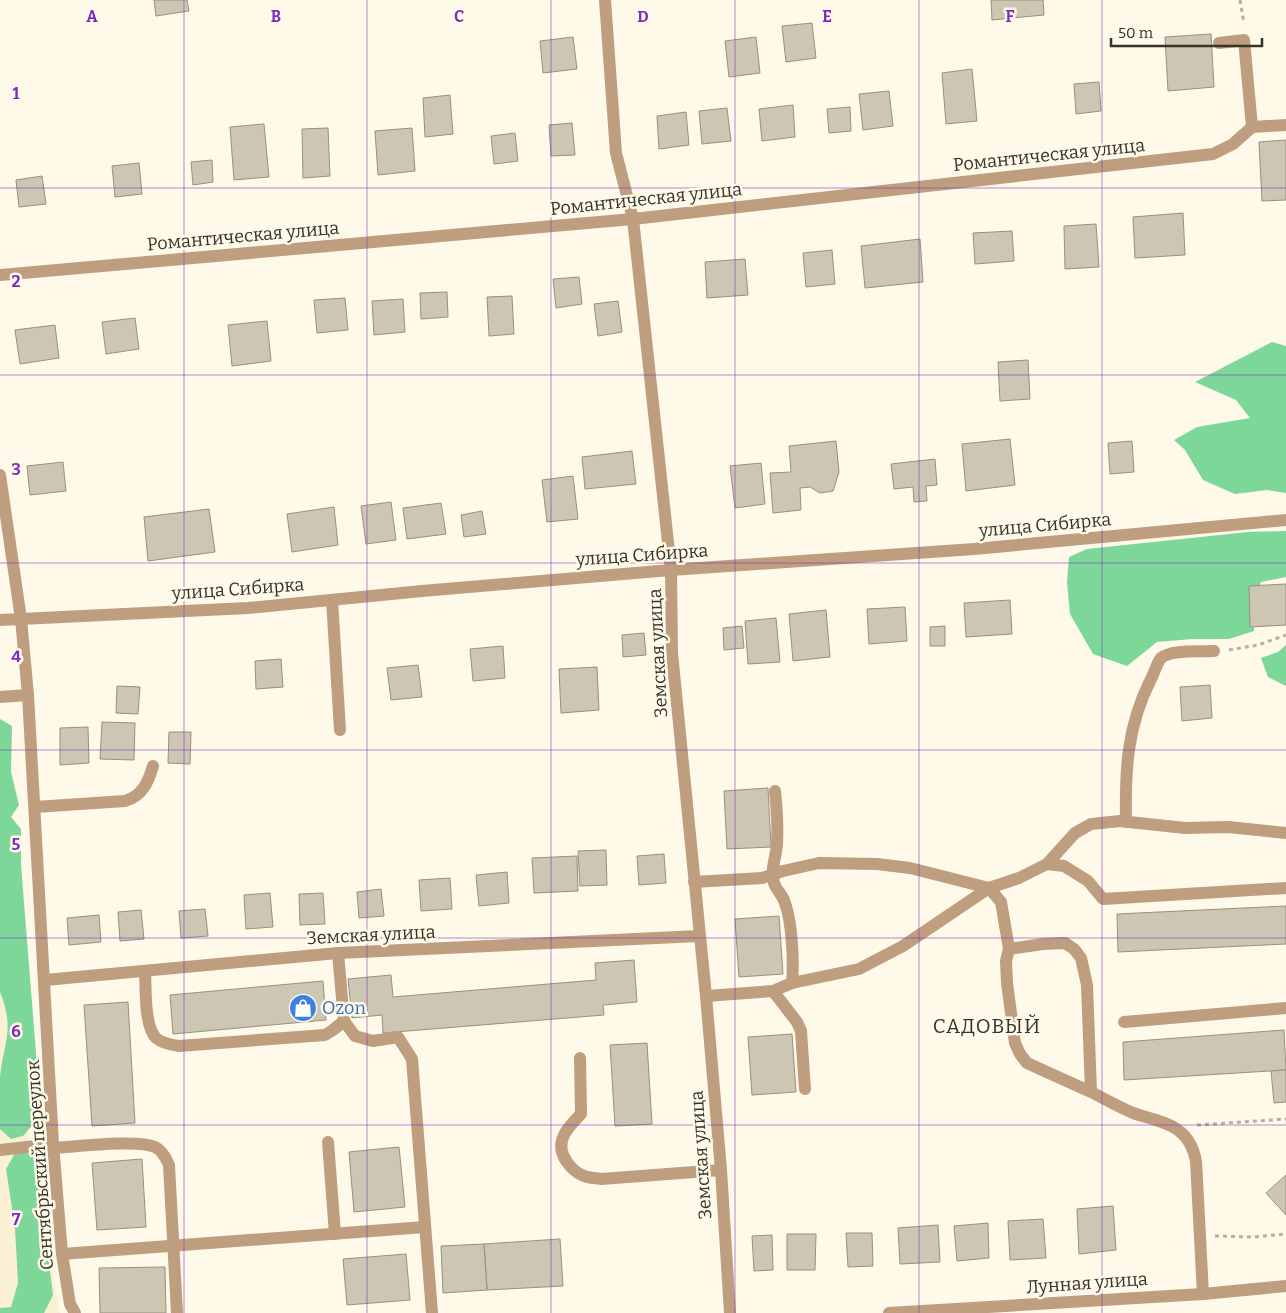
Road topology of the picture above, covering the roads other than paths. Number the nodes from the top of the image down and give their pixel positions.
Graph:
1 (605, 0) edge
2 (1219, 43) dead end
3 (1286, 124) edge
4 (1252, 127) junction
5 (633, 219) junction
6 (0, 275) edge
7 (0, 475) edge
8 (1286, 520) edge
9 (671, 570) junction
10 (332, 600) junction
11 (21, 619) junction
12 (0, 620) edge
13 (1214, 651) road end
14 (28, 695) junction
15 (0, 697) edge
16 (340, 730) dead end
17 (153, 766) dead end
18 (775, 791) dead end
19 (35, 807) junction
20 (1126, 822) junction
21 (1286, 832) edge
22 (1047, 864) junction
23 (773, 874) junction
24 (694, 882) junction
25 (989, 888) junction
26 (1286, 888) edge
27 (699, 936) junction
28 (1009, 949) junction
29 (338, 954) junction
30 (145, 971) junction
31 (45, 980) junction
32 (792, 983) junction
33 (773, 991) junction
34 (706, 996) junction
35 (1286, 1008) edge
36 (344, 1021) junction
37 (1124, 1022) dead end
38 (580, 1058) dead end
39 (805, 1089) dead end
40 (1091, 1092) junction
41 (328, 1142) dead end
42 (53, 1146) junction
43 (0, 1150) edge
44 (721, 1170) junction
45 (425, 1227) junction
46 (335, 1234) junction
47 (174, 1247) junction
48 (62, 1254) junction
49 (1286, 1286) edge
50 (1202, 1294) junction
51 (75, 1313) edge
52 (177, 1313) edge
53 (432, 1313) edge
54 (730, 1313) edge
55 (889, 1313) edge

1 - 5 street, Земская улица
2 - 4 street
3 - 4 street
4 - 5 street, Романтическая улица
5 - 6 street, Романтическая улица
5 - 9 street, Земская улица
7 - 11 street, Сентябрьский переулок
8 - 9 street, улица Сибирка
9 - 10 street, улица Сибирка
9 - 24 street, Земская улица
10 - 11 street, улица Сибирка
10 - 16 street
11 - 12 street, улица Сибирка
11 - 14 street, Сентябрьский переулок
13 - 20 street
14 - 15 street
14 - 19 street, Сентябрьский переулок
17 - 19 street
18 - 23 street
19 - 31 street, Сентябрьский переулок
20 - 21 street
20 - 22 street
22 - 25 street
22 - 26 street
23 - 24 street
23 - 25 street
23 - 32 street
24 - 27 street, Земская улица
25 - 28 street
25 - 32 street
27 - 29 street, Земская улица
27 - 34 street, Земская улица
28 - 40 street
28 - 40 street
29 - 30 street, Земская улица
29 - 36 street
30 - 31 street, Земская улица
30 - 36 street
31 - 42 street, Сентябрьский переулок
32 - 33 street
33 - 34 street
33 - 39 street
34 - 44 street, Земская улица
35 - 37 street
36 - 45 street
38 - 44 street
40 - 50 street
41 - 46 street
42 - 43 street
42 - 47 street
42 - 48 street, Сентябрьский переулок
44 - 54 street, Земская улица
45 - 46 street
45 - 53 street
46 - 47 street
47 - 48 street
47 - 52 street
48 - 51 street, Сентябрьский переулок
49 - 50 street, Лунная улица
50 - 55 street, Лунная улица

